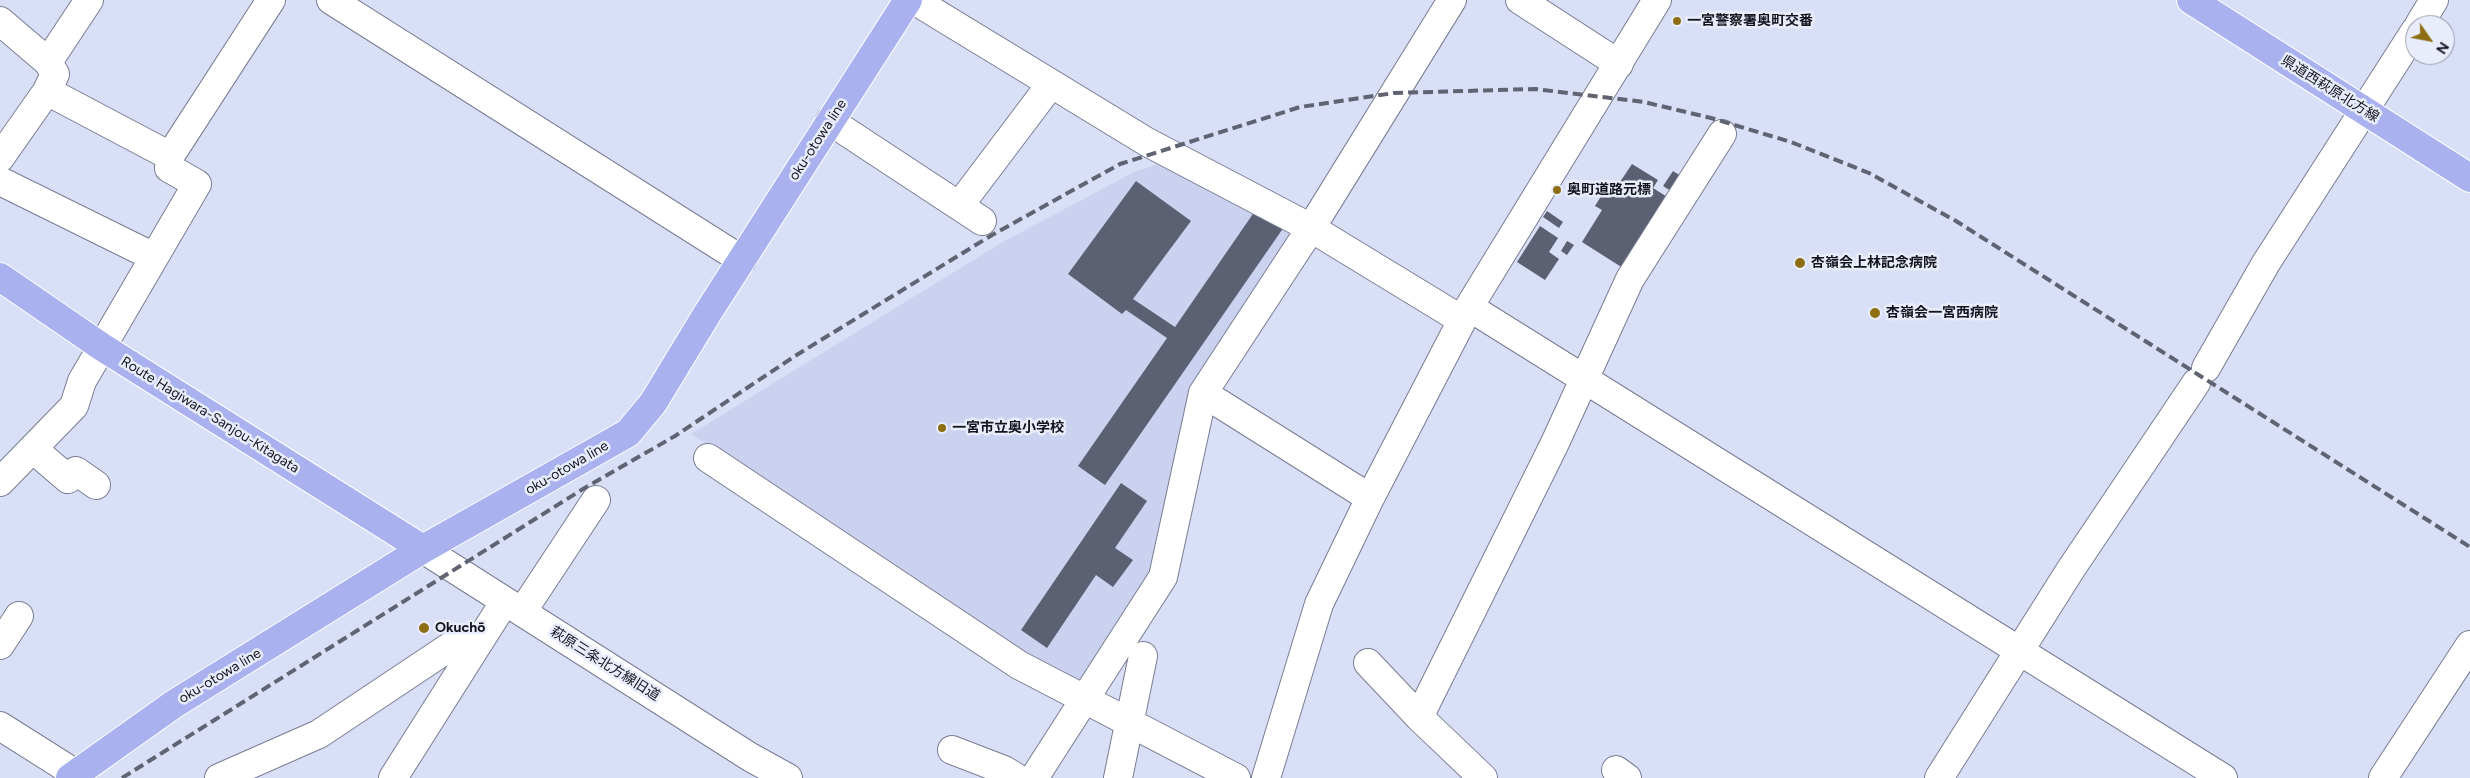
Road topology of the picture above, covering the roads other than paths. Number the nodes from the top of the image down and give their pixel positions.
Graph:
1 (89, 0) edge
2 (271, 0) edge
3 (331, 0) edge
4 (908, 0) edge
5 (914, 0) edge
6 (1452, 0) edge
7 (1520, 0) edge
8 (1657, 0) edge
9 (2191, 0) edge
10 (2434, 0) edge
11 (2425, 15) edge
12 (0, 21) edge
13 (2405, 46) edge
14 (48, 62) junction
15 (1618, 64) junction
16 (1051, 84) junction
17 (46, 91) junction
18 (2364, 110) junction
19 (830, 121) junction
20 (1722, 134) dead end
21 (170, 156) junction
22 (0, 158) edge
23 (2470, 178) edge
24 (0, 181) edge
25 (960, 206) junction
26 (982, 221) dead end
27 (1311, 228) junction
28 (168, 247) junction
29 (742, 260) junction
30 (0, 277) edge
31 (1465, 313) junction
32 (102, 347) junction
33 (1584, 377) junction
34 (1203, 393) junction
35 (33, 449) junction
36 (708, 458) dead end
37 (0, 482) edge
38 (96, 485) dead end
39 (1370, 498) junction
40 (596, 500) dead end
41 (423, 550) junction
42 (514, 606) junction
43 (19, 616) dead end
44 (480, 640) junction
45 (0, 645) edge
46 (2470, 645) edge
47 (2021, 651) junction
48 (1144, 656) dead end
49 (1368, 662) dead end
50 (1084, 699) junction
51 (1419, 717) junction
52 (1132, 722) junction
53 (0, 726) edge
54 (952, 750) dead end
55 (73, 776) edge
56 (219, 778) edge
57 (392, 778) edge
58 (788, 778) edge
59 (1017, 778) edge
60 (1034, 778) edge
61 (1118, 778) edge
62 (1236, 778) edge
63 (1266, 778) edge
64 (1483, 778) edge
65 (1939, 778) edge
66 (2223, 778) edge
67 (2382, 778) edge

1 - 14 street
2 - 21 street
3 - 29 street
4 - 19 main road, oku-otowa line
5 - 16 street
6 - 27 street
7 - 15 street
8 - 15 street
9 - 18 main road, 県道西萩原北方線
10 - 11 street
12 - 14 street
13 - 18 street
14 - 17 street
15 - 31 street
16 - 25 street
16 - 27 street
17 - 21 street
17 - 22 street
18 - 23 main road, 県道西萩原北方線
18 - 47 street
19 - 25 street
19 - 29 main road, oku-otowa line
20 - 33 street
21 - 28 street
24 - 28 street
25 - 26 street
27 - 31 street
27 - 34 street
28 - 32 street
29 - 41 main road, oku-otowa line
30 - 32 main road, Route Hagiwara-Sanjou-Kitagata
31 - 33 street
31 - 39 street
32 - 35 street
32 - 41 main road, Route Hagiwara-Sanjou-Kitagata
33 - 47 street
33 - 51 street
34 - 39 street
34 - 50 street
35 - 37 street
35 - 38 street
36 - 50 street
39 - 63 street
40 - 42 street
41 - 42 street, 萩原三条北方線旧道
41 - 55 main road, oku-otowa line
42 - 44 street
42 - 58 street, 萩原三条北方線旧道
43 - 45 street
44 - 56 street
44 - 57 street
46 - 67 street
47 - 65 street
47 - 66 street
48 - 52 street
49 - 51 street
50 - 52 street
50 - 60 street
51 - 64 street
52 - 61 street
52 - 62 street
53 - 55 street
54 - 59 street

